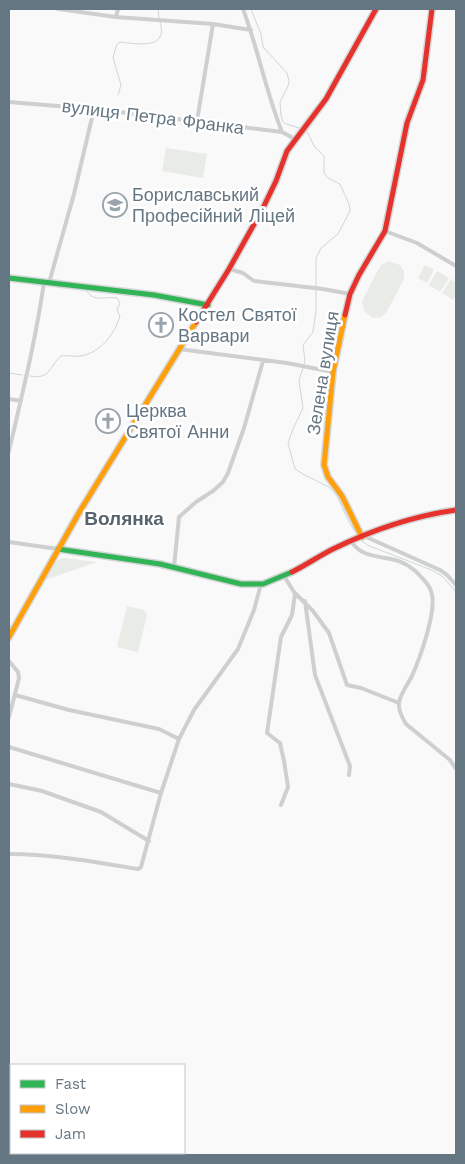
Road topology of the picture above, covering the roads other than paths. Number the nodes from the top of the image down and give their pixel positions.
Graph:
1 (58, 9) edge
2 (118, 9) edge
3 (243, 9) edge
4 (376, 9) edge
5 (432, 9) edge
6 (116, 17) junction
7 (213, 24) junction
8 (251, 30) junction
9 (9, 102) edge
10 (94, 110) junction
11 (197, 121) junction
12 (282, 132) junction
13 (295, 139) junction
14 (385, 231) junction
15 (456, 266) edge
16 (229, 270) junction
17 (9, 278) edge
18 (46, 282) junction
19 (350, 294) junction
20 (208, 305) junction
21 (179, 349) junction
22 (263, 361) junction
23 (333, 372) junction
24 (9, 399) edge
25 (21, 401) junction
26 (9, 451) edge
27 (456, 510) edge
28 (359, 538) junction
29 (9, 542) edge
30 (58, 549) junction
31 (174, 567) junction
32 (284, 576) junction
33 (261, 584) junction
34 (456, 585) edge
35 (295, 594) junction
36 (305, 601) junction
37 (9, 637) edge
38 (9, 661) edge
39 (15, 695) junction
40 (399, 703) junction
41 (9, 717) edge
42 (178, 739) junction
43 (9, 748) edge
44 (456, 769) edge
45 (349, 775) dead end
46 (9, 784) edge
47 (162, 792) junction
48 (281, 805) dead end
49 (150, 840) junction
50 (9, 854) edge

1 - 6 street
2 - 6 street
3 - 8 street
4 - 13 street
5 - 14 street, Зелена вулиця
6 - 7 street
7 - 8 street
7 - 11 street
8 - 12 street
9 - 10 street, вулиця Петра Франка
10 - 11 street, вулиця Петра Франка
10 - 18 street
11 - 12 street, вулиця Петра Франка
12 - 13 street, вулиця Петра Франка
13 - 16 street
14 - 15 street
14 - 19 street, Зелена вулиця
16 - 19 street
16 - 20 street
17 - 18 street
18 - 20 street
18 - 25 street
19 - 23 street, Зелена вулиця
20 - 21 street
21 - 22 street
21 - 30 street
22 - 23 street
22 - 31 street
23 - 28 street, Зелена вулиця
24 - 25 street
25 - 26 street
27 - 28 street
28 - 32 street
28 - 34 street
28 - 40 street
29 - 30 street
30 - 31 street
30 - 37 street
31 - 33 street
32 - 33 street
32 - 35 street
33 - 42 street
35 - 36 street
35 - 48 street
36 - 40 street
36 - 45 street
38 - 39 street
39 - 41 street
39 - 42 street
40 - 44 street
42 - 47 street
43 - 47 street
46 - 49 street
47 - 49 street
49 - 50 street

